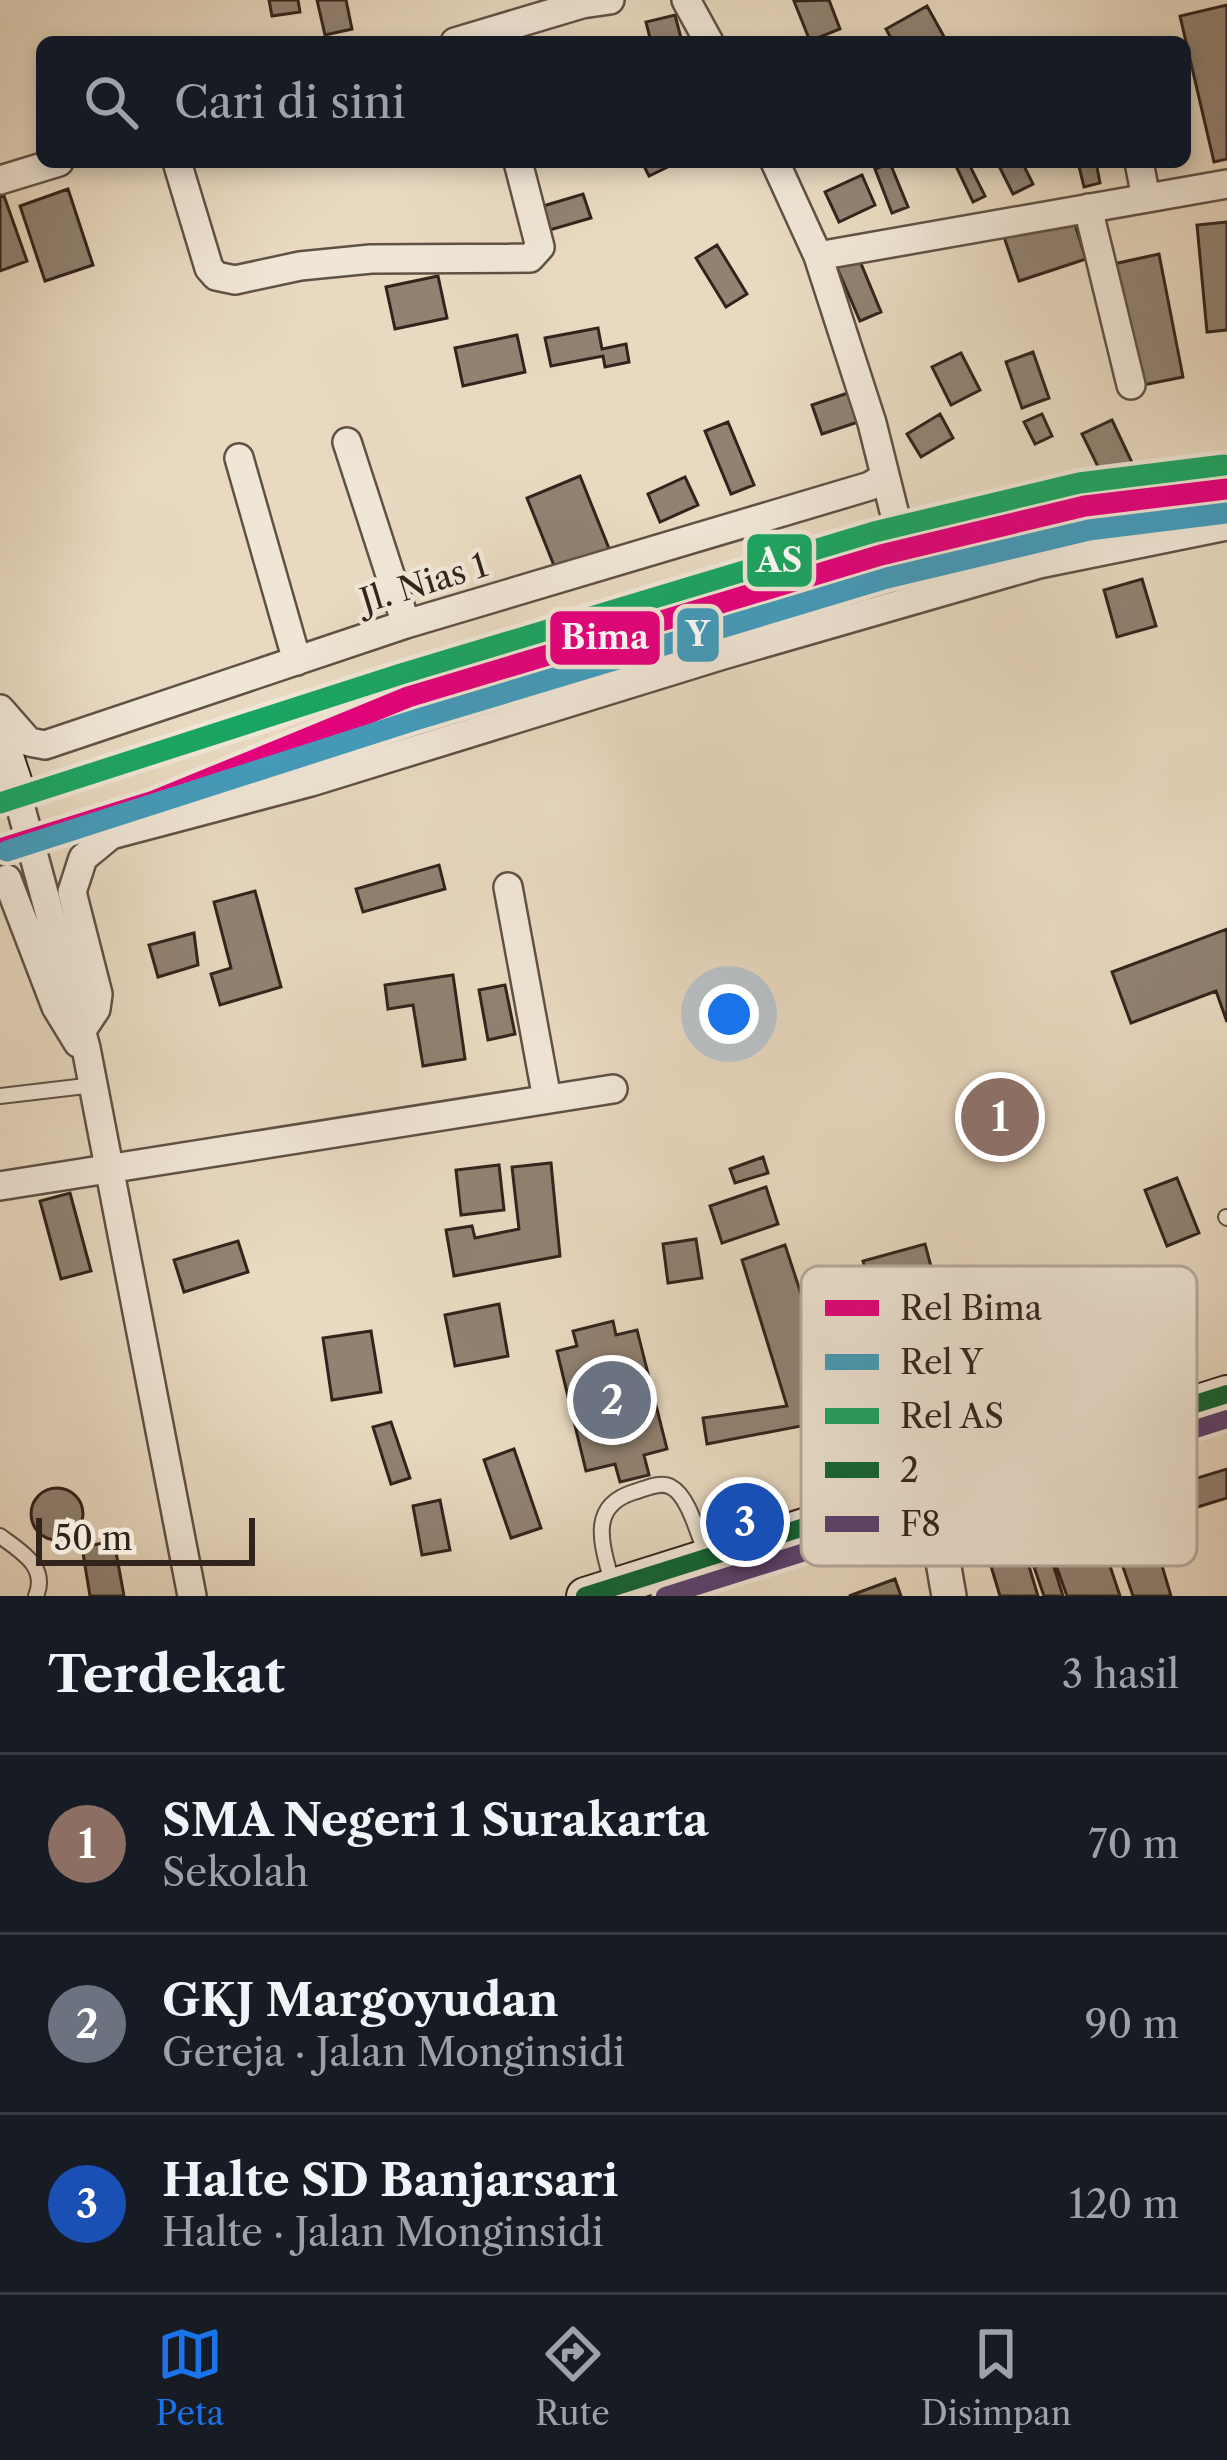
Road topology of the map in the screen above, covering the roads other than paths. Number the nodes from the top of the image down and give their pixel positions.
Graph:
1 (686, 0) edge
2 (591, 1) edge
3 (484, 36) edge
4 (706, 36) edge
5 (39, 168) edge
6 (180, 168) edge
7 (520, 168) edge
8 (778, 168) edge
9 (1140, 168) edge
10 (0, 180) edge
11 (1227, 184) edge
12 (1146, 198) junction
13 (1088, 208) junction
14 (818, 256) junction
15 (1131, 385) dead end
16 (347, 442) dead end
17 (239, 458) dead end
18 (883, 478) junction
19 (1227, 526) edge
20 (902, 530) dead end
21 (406, 624) junction
22 (297, 661) junction
23 (0, 709) edge
24 (0, 742) edge
25 (16, 790) joint
26 (0, 881) edge
27 (508, 887) dead end
28 (84, 1039) junction
29 (94, 1085) junction
30 (613, 1089) dead end
31 (0, 1096) edge
32 (547, 1099) junction
33 (111, 1166) junction
34 (0, 1186) edge
35 (1227, 1394) edge
36 (1197, 1403) edge
37 (801, 1527) edge
38 (0, 1536) edge
39 (707, 1557) junction
40 (944, 1566) edge
41 (599, 1591) edge
42 (36, 1596) edge
43 (192, 1596) edge
44 (950, 1596) edge

1 - 4 street
2 - 3 street
5 - 10 street
6 - 7 street
8 - 14 street
9 - 12 street
11 - 12 street
12 - 13 street
13 - 14 street
13 - 15 street
14 - 18 street
16 - 21 street
17 - 22 street
18 - 20 street
18 - 21 street, Jl. Nias 1
19 - 28 street
21 - 22 street, Jl. Nias 1
22 - 23 street, Jl. Nias 1
24 - 25 main road
25 - 28 street
26 - 28 street
27 - 32 street
28 - 29 street
29 - 31 lane
29 - 33 street
30 - 32 street
32 - 33 street
33 - 34 street
33 - 43 street
35 - 36 main road
37 - 39 main road
38 - 42 lane
39 - 41 main road
39 - 41 lane
40 - 44 street

